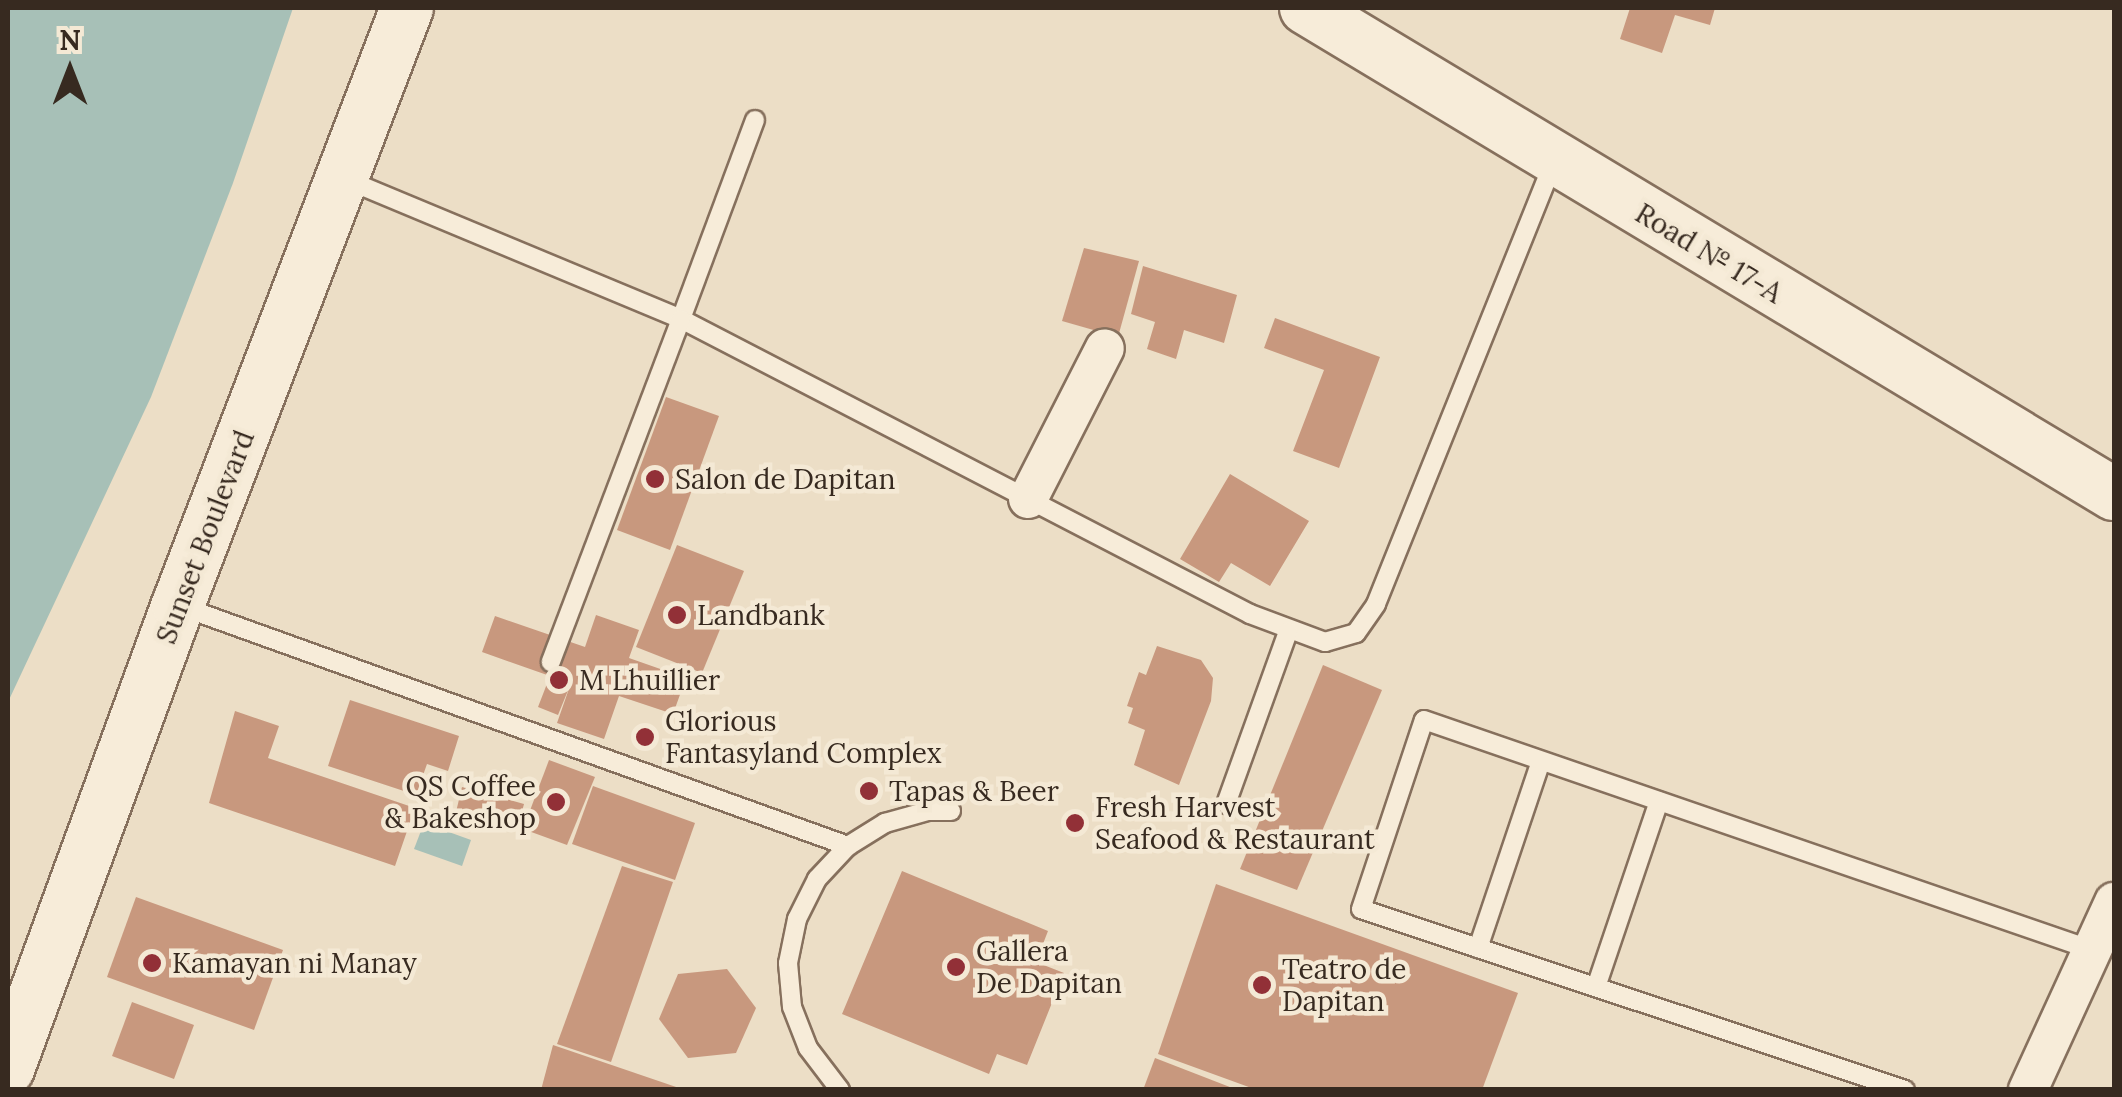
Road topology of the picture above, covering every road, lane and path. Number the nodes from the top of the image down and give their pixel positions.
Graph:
1 (407, 8) edge
2 (1306, 8) edge
3 (755, 120) dead end
4 (1554, 161) junction
5 (344, 179) junction
6 (681, 319) junction
7 (1105, 348) dead end
8 (2114, 494) edge
9 (1028, 499) junction
10 (178, 606) junction
11 (1288, 632) junction
12 (551, 662) dead end
13 (1541, 761) junction
14 (1659, 801) junction
15 (1226, 804) dead end
16 (950, 811) dead end
17 (848, 846) junction
18 (2114, 902) edge
19 (1478, 948) junction
20 (2092, 950) junction
21 (1596, 987) junction
22 (8, 1069) edge
23 (840, 1090) edge
24 (1905, 1090) edge
25 (2028, 1090) edge

1 - 5 street, Sunset Boulevard
2 - 4 street, Road № 17-A
3 - 6 lane
4 - 8 street, Road № 17-A
4 - 11 lane
5 - 6 lane
5 - 10 street, Sunset Boulevard
6 - 9 lane
6 - 12 lane
7 - 9 street
9 - 11 lane
10 - 17 lane
10 - 22 street, Sunset Boulevard
11 - 15 lane
13 - 14 lane
13 - 19 lane
13 - 19 lane
14 - 20 lane
14 - 21 lane
16 - 17 lane
17 - 23 lane
18 - 20 street
19 - 21 lane
20 - 25 street
21 - 24 lane

